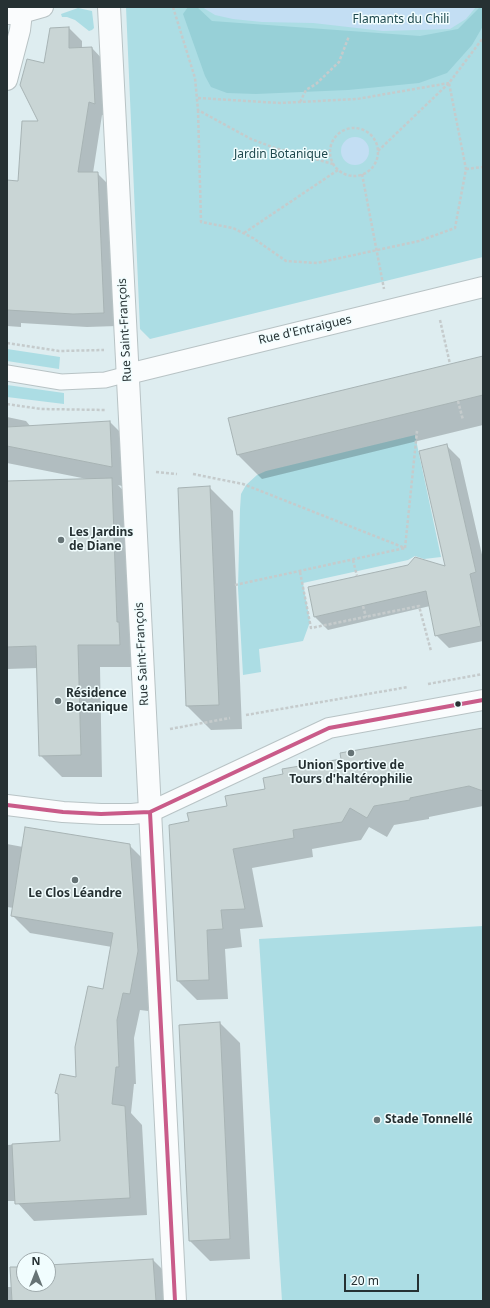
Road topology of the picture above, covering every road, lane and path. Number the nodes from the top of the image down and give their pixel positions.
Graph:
1 (43, 7) edge
2 (109, 7) edge
3 (173, 7) edge
4 (15, 14) edge
5 (349, 36) dead end
6 (483, 38) edge
7 (7, 80) edge
8 (449, 83) junction
9 (198, 98) junction
10 (300, 102) junction
11 (198, 110) junction
12 (378, 151) junction
13 (334, 164) junction
14 (483, 167) edge
15 (466, 169) junction
16 (338, 170) junction
17 (362, 174) junction
18 (244, 234) junction
19 (377, 250) junction
20 (383, 281) dead end
21 (483, 287) edge
22 (435, 299) junction
23 (7, 343) edge
24 (126, 348) junction
25 (450, 364) dead end
26 (7, 373) edge
27 (128, 374) junction
28 (458, 401) dead end
29 (7, 404) edge
30 (130, 411) junction
31 (463, 420) dead end
32 (417, 431) dead end
33 (193, 474) dead end
34 (405, 548) junction
35 (353, 560) junction
36 (300, 572) junction
37 (357, 576) dead end
38 (235, 585) dead end
39 (363, 606) dead end
40 (366, 617) junction
41 (430, 651) dead end
42 (483, 674) edge
43 (428, 684) dead end
44 (408, 687) dead end
45 (483, 700) edge
46 (246, 715) dead end
47 (230, 718) dead end
48 (146, 733) junction
49 (7, 805) edge
50 (150, 812) junction
51 (175, 1301) edge

1 - 4 street
2 - 24 street, Rue Saint-François
3 - 9 path
4 - 7 street
5 - 10 path
6 - 8 path
8 - 10 path
8 - 12 path
8 - 15 path
9 - 10 path
9 - 11 path
11 - 13 path
11 - 18 path
12 - 13 path
12 - 17 path
13 - 16 path
14 - 15 path
15 - 19 path
16 - 17 path
16 - 18 path
17 - 19 path
18 - 19 path
19 - 20 path
21 - 22 street, Rue d'Entraigues
22 - 25 path
22 - 27 street, Rue d'Entraigues
23 - 24 path
24 - 27 street, Rue Saint-François
26 - 27 street
27 - 30 street, Rue Saint-François
28 - 31 path
29 - 30 path
30 - 48 street, Rue Saint-François
32 - 34 path
33 - 34 path
34 - 35 path
35 - 36 path
35 - 37 path
36 - 38 path
36 - 40 path
39 - 40 path
40 - 41 path
42 - 43 path
44 - 46 path
45 - 50 street
47 - 48 path
48 - 50 street, Rue Saint-François
49 - 50 street
50 - 51 street, Rue Saint-François

